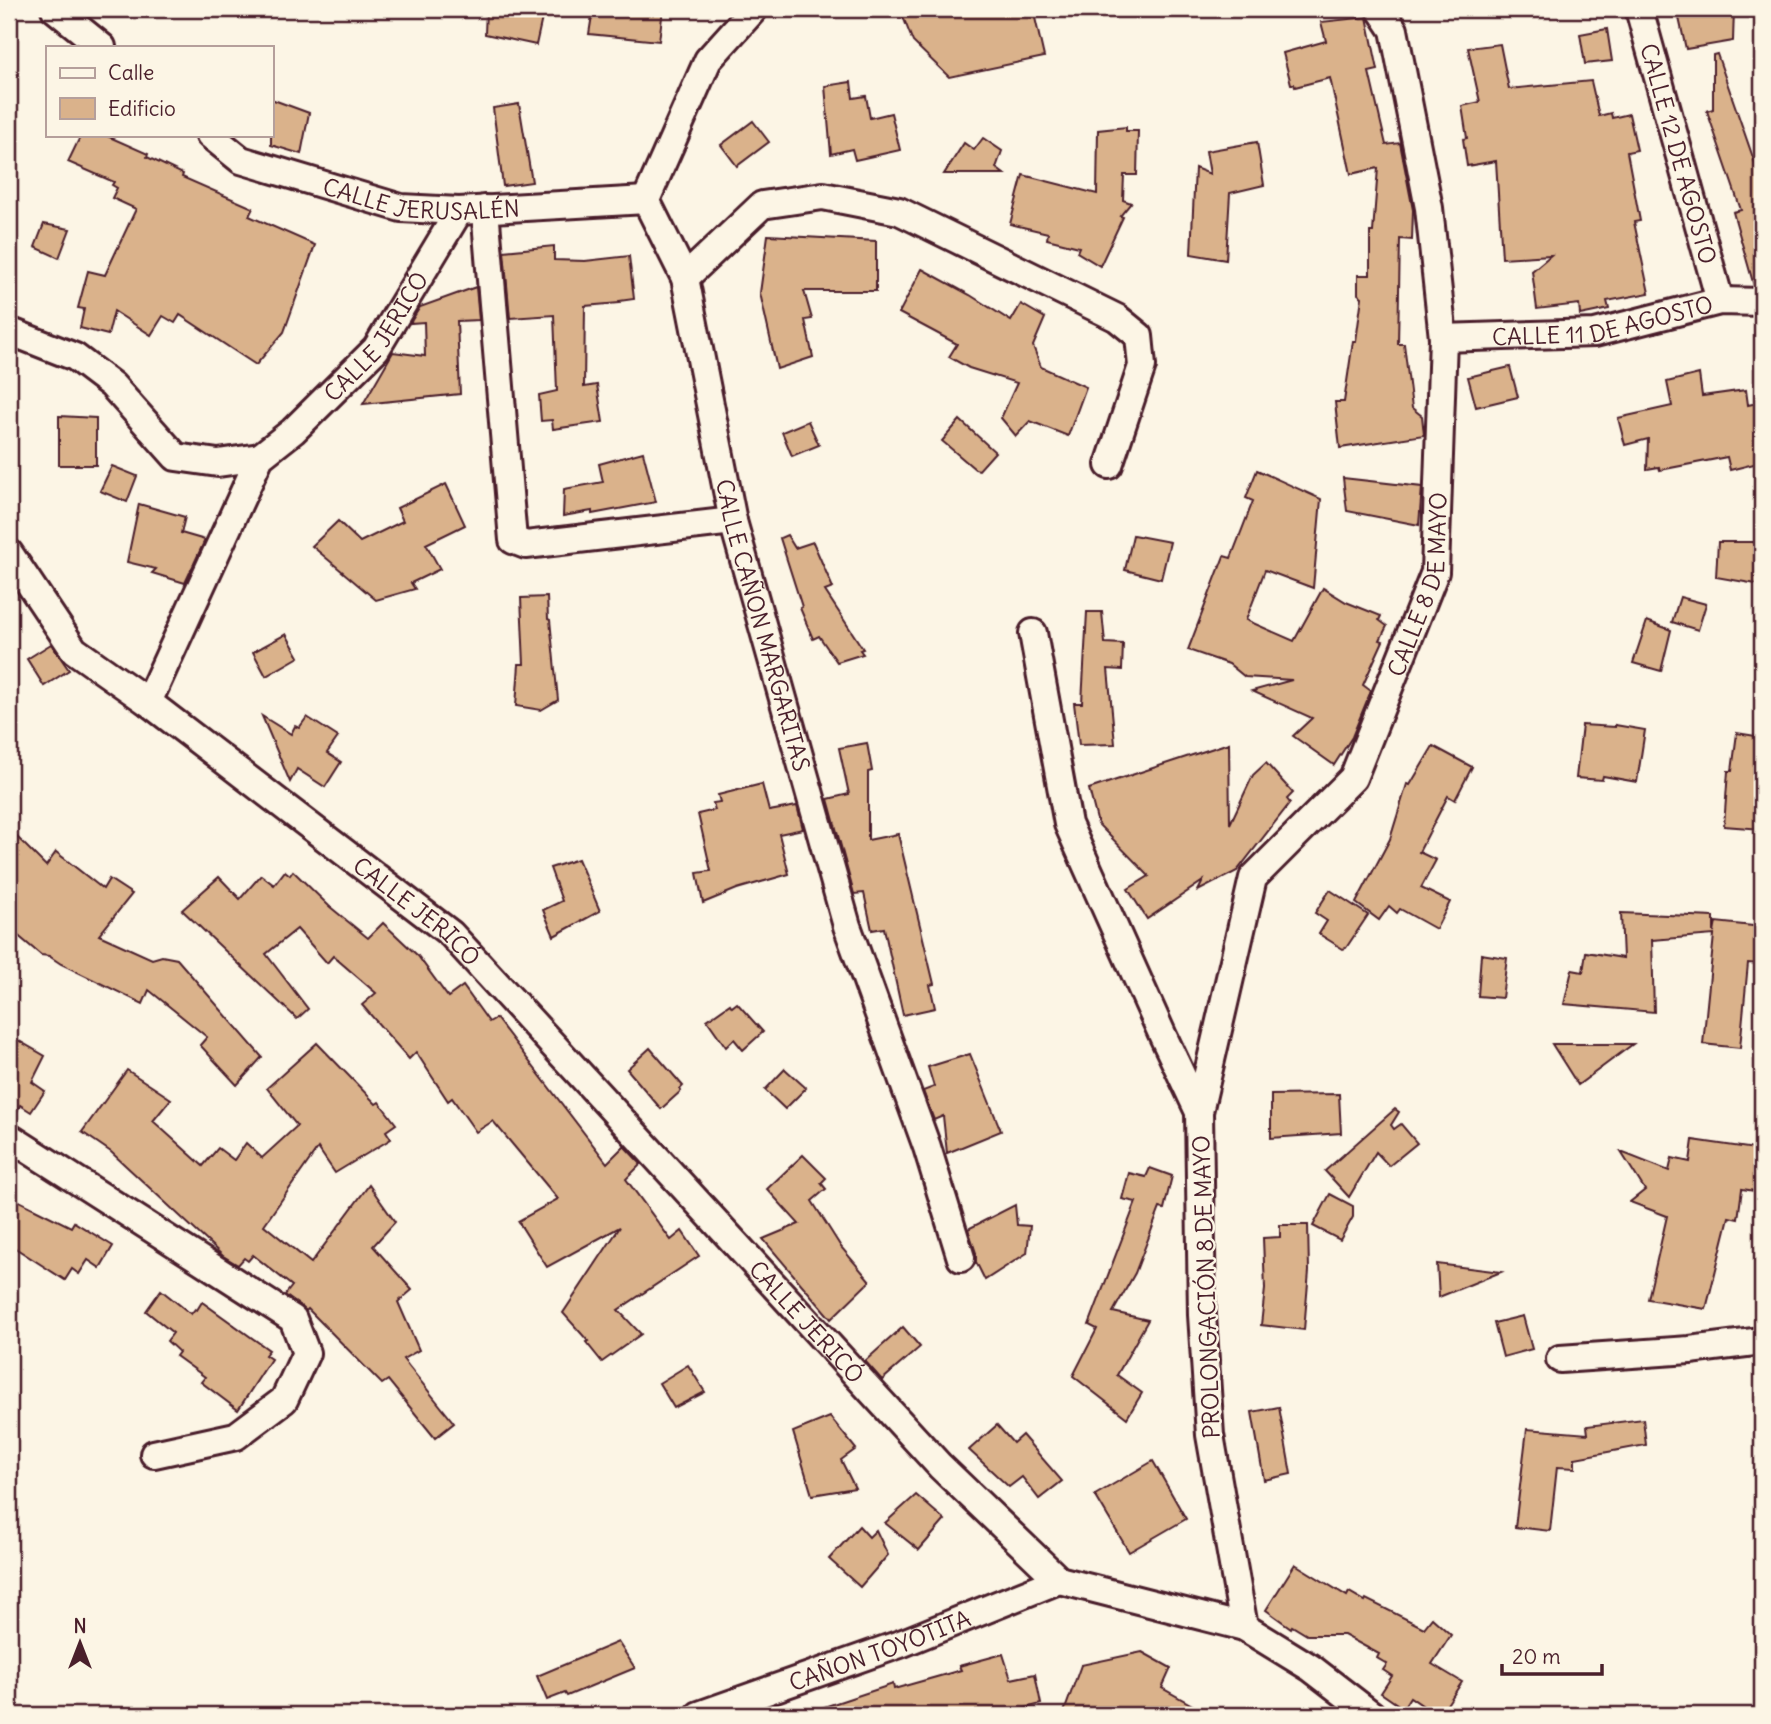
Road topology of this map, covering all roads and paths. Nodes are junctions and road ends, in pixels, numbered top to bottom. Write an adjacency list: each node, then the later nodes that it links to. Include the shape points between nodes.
1 (55, 9): 5 (street)
2 (754, 9): 7 (street, via 708,60)
3 (1380, 9): 14 (street, CALLE 8 DE MAYO, via 1394,30 1429,208)
4 (1639, 9): 11 (street, CALLE 12 DE AGOSTO)
5 (101, 46)
6 (211, 136): 9 (street, CALLE JERUSALÉN, via 241,160 401,208)
7 (646, 200): 8 (street, CALLE JERUSALÉN); 10 (street, CALLE CAÑON MARGARITAS)
8 (485, 209): 9 (street, CALLE JERUSALÉN); 17 (street, via 513,540 526,545)
9 (459, 211): 15 (street, CALLE JERICÓ, via 376,349)
10 (685, 278): 16 (street, via 762,205 823,197 899,211 1117,318 1139,335 1142,366); 17 (street, CALLE CAÑON MARGARITAS)
11 (1720, 301): 12 (street, CALLE 11 DE AGOSTO); 14 (street, CALLE 11 DE AGOSTO, via 1595,333)
12 (1762, 302)
13 (9, 331): 15 (street, via 75,357 112,385 176,457 218,463)
14 (1443, 338): 21 (street, CALLE 8 DE MAYO, via 1435,572 1353,778 1253,878)
15 (260, 457): 20 (street, CALLE JERICÓ)
16 (1110, 465)
17 (733, 521): 23 (street, CALLE CAÑON MARGARITAS, via 847,926 927,1147)
18 (9, 553): 20 (street, via 75,650)
19 (1033, 633): 21 (street, via 1068,824)
20 (148, 702): 27 (street, CALLE JERICÓ, via 451,934 940,1466)
21 (1199, 1112): 28 (street, PROLONGACIÓN 8 DE MAYO, via 1202,1315 1210,1435)
22 (9, 1137): 26 (street, via 293,1319 306,1353 284,1400 236,1436)
23 (961, 1258)
24 (1762, 1341): 25 (street)
25 (1560, 1359)
26 (154, 1454)
27 (1059, 1580): 28 (street); 29 (street, CAÑON TOYOTITA, via 903,1643)
28 (1244, 1627): 30 (street, via 1311,1668)
29 (699, 1715)
30 (1372, 1715)

